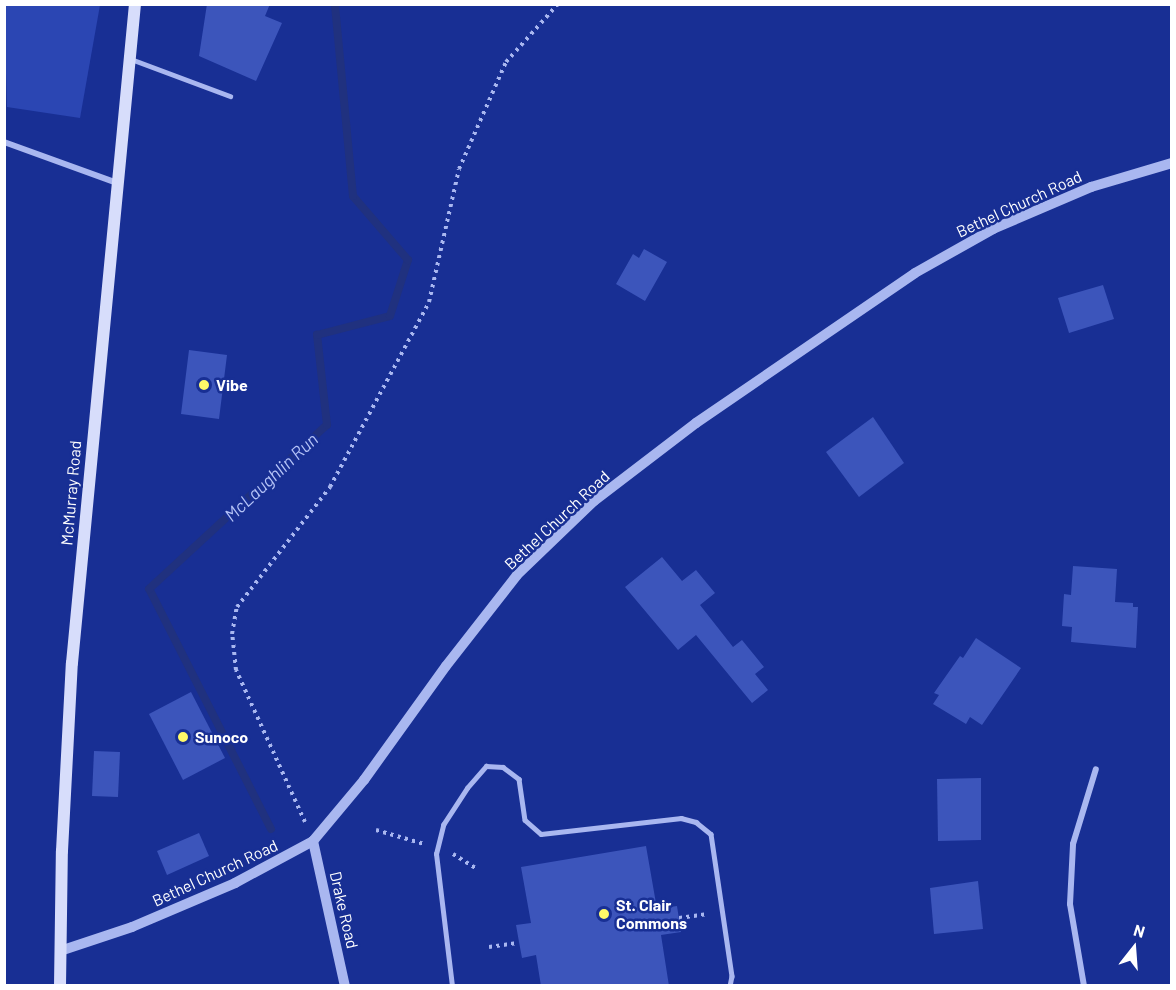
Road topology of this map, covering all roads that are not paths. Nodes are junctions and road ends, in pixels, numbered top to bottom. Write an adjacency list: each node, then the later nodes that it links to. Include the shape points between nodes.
1 (135, 4): 2 (main road, McMurray Road)
2 (131, 59): 3 (lane); 6 (main road, McMurray Road)
3 (230, 96)
4 (4, 142): 6 (street)
5 (1172, 163): 8 (street, Bethel Church Road, via 1091,188 1004,224 915,273 696,423 594,501 517,575 364,780)
6 (117, 183): 9 (main road, McMurray Road, via 72,663)
7 (1096, 769): 14 (street, via 1073,844 1070,904)
8 (313, 841): 9 (street, Bethel Church Road, via 234,883 132,927); 11 (street, Drake Road)
9 (60, 951): 10 (main road, McMurray Road)
10 (60, 986)
11 (345, 986)
12 (452, 986): 13 (lane, via 436,854 443,825 486,766 503,767 519,779 525,820 541,834 681,818 696,822 711,834 732,976)
13 (730, 986)
14 (1084, 986)

